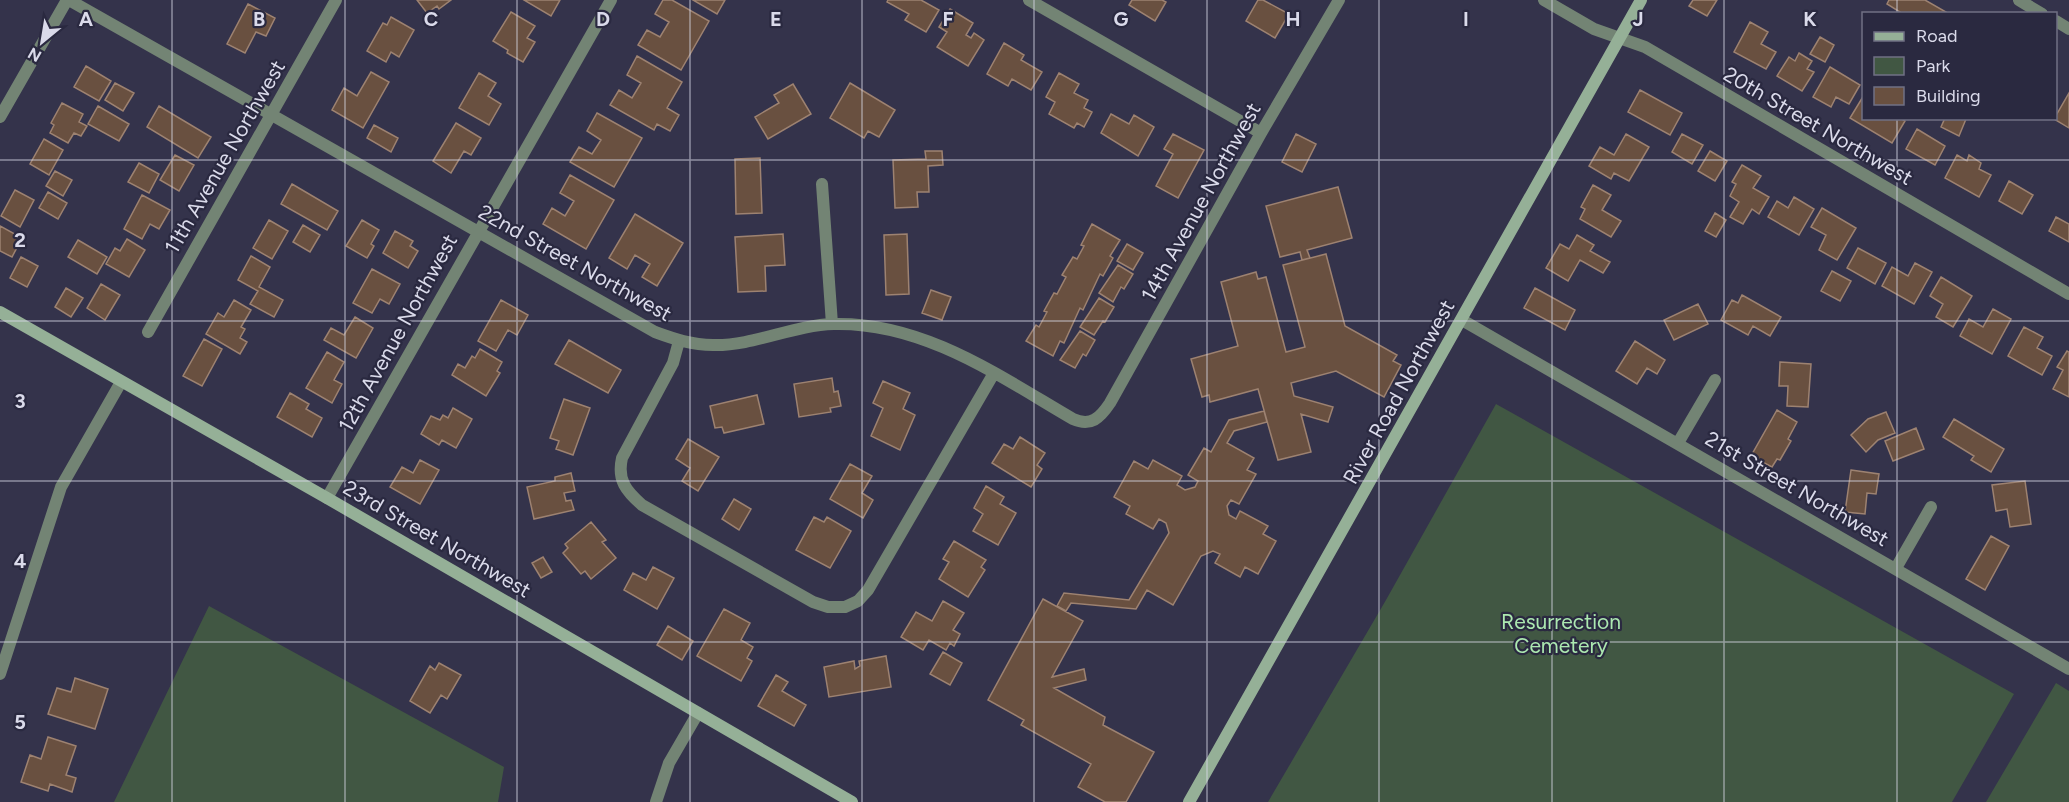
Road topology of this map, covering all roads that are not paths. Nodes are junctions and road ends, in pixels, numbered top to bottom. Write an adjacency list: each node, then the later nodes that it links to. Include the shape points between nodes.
1 (68, 0): 11 (street, 22nd Street Northwest); 12 (street)
2 (336, 0): 11 (street, 11th Avenue Northwest)
3 (610, 0): 15 (street, 12th Avenue Northwest)
4 (1029, 0): 13 (street)
5 (1339, 0): 13 (street, 14th Avenue Northwest)
6 (1544, 0): 10 (street, 20th Street Northwest, via 1594,29)
7 (1641, 0): 10 (street, River Road Northwest)
8 (2019, 0): 9 (street)
9 (2039, 12)
10 (1619, 38): 16 (street, 20th Street Northwest, via 1645,47); 18 (street, River Road Northwest)
11 (272, 115): 15 (street, 22nd Street Northwest); 20 (street, 11th Avenue Northwest)
12 (0, 117)
13 (1261, 133): 25 (street, 14th Avenue Northwest, via 1110,403)
14 (822, 184): 19 (street)
15 (477, 232): 21 (street, 22nd Street Northwest, via 655,332); 27 (street, 12th Avenue Northwest)
16 (2069, 294)
17 (0, 312): 24 (street, 23rd Street Northwest)
18 (1462, 320): 26 (street, 21st Street Northwest); 35 (street, River Road Northwest)
19 (832, 324): 21 (street, 22nd Street Northwest, via 736,343); 22 (street, 22nd Street Northwest, via 912,335)
20 (148, 332)
21 (679, 341): 22 (street, via 673,363 622,459 622,483 642,505 828,608 845,607 868,590)
22 (994, 373): 25 (street, 22nd Street Northwest, via 1073,419)
23 (1714, 380): 26 (street, 21st Street Northwest)
24 (121, 382): 27 (street, 23rd Street Northwest); 31 (street, via 61,487)
25 (1095, 421)
26 (1678, 443): 29 (street, 21st Street Northwest)
27 (327, 498): 32 (street, 23rd Street Northwest)
28 (1931, 507): 29 (street, 21st Street Northwest)
29 (1896, 568): 30 (street, 21st Street Northwest)
30 (2069, 669)
31 (0, 674)
32 (698, 713): 33 (street, via 669,763); 34 (street, 23rd Street Northwest)
33 (656, 802)
34 (852, 802)
35 (1189, 802)

